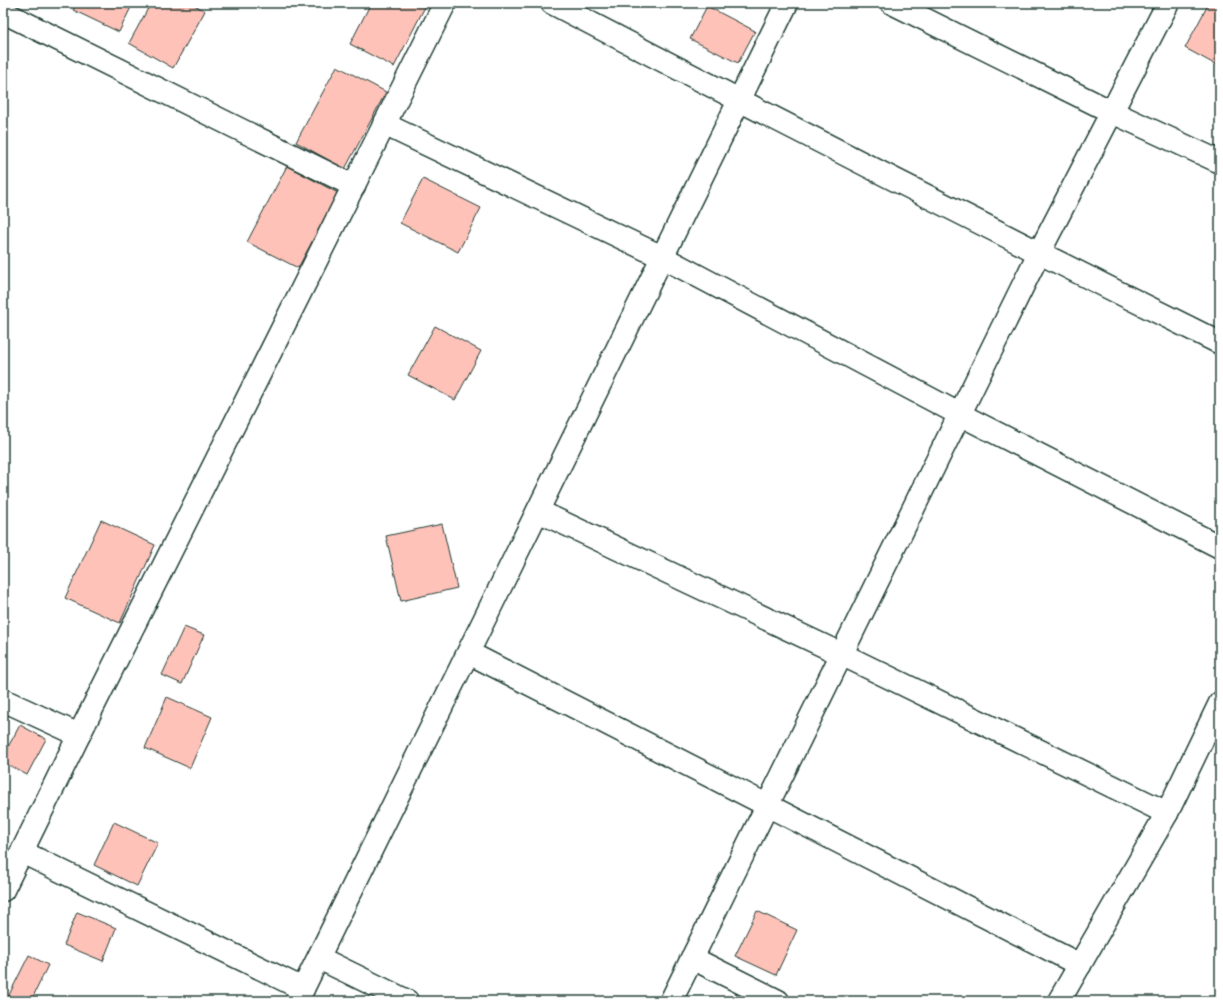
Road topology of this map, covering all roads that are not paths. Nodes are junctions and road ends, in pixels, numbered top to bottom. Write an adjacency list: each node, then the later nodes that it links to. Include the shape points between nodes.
1 (445, 3): 9 (street)
2 (552, 3): 7 (street)
3 (787, 3): 7 (street)
4 (892, 3): 8 (street)
5 (1168, 3): 8 (street)
6 (3, 12): 11 (street)
7 (739, 101): 12 (street); 13 (street)
8 (1112, 112): 10 (street); 12 (street)
9 (384, 124): 11 (street); 13 (street)
10 (1220, 162)
11 (354, 186): 22 (street)
12 (1039, 253): 14 (street); 15 (street)
13 (662, 257): 15 (street); 16 (street)
14 (1220, 343)
15 (959, 414): 17 (street); 19 (street)
16 (538, 512): 18 (street); 19 (street)
17 (1220, 547)
18 (468, 653): 23 (street); 27 (street)
19 (841, 654): 23 (street); 24 (street)
20 (3, 700): 22 (street)
21 (1220, 703): 24 (street)
22 (79, 734): 25 (street)
23 (767, 804): 28 (street); 29 (street)
24 (1167, 813): 29 (street)
25 (22, 852): 26 (street); 30 (street)
26 (3, 890)
27 (319, 958): 30 (street); 31 (street)
28 (692, 958): 32 (street); 33 (street)
29 (1080, 965): 34 (street)
30 (300, 995)
31 (407, 1001)
32 (671, 1001)
33 (778, 1001)
34 (1059, 1001)

